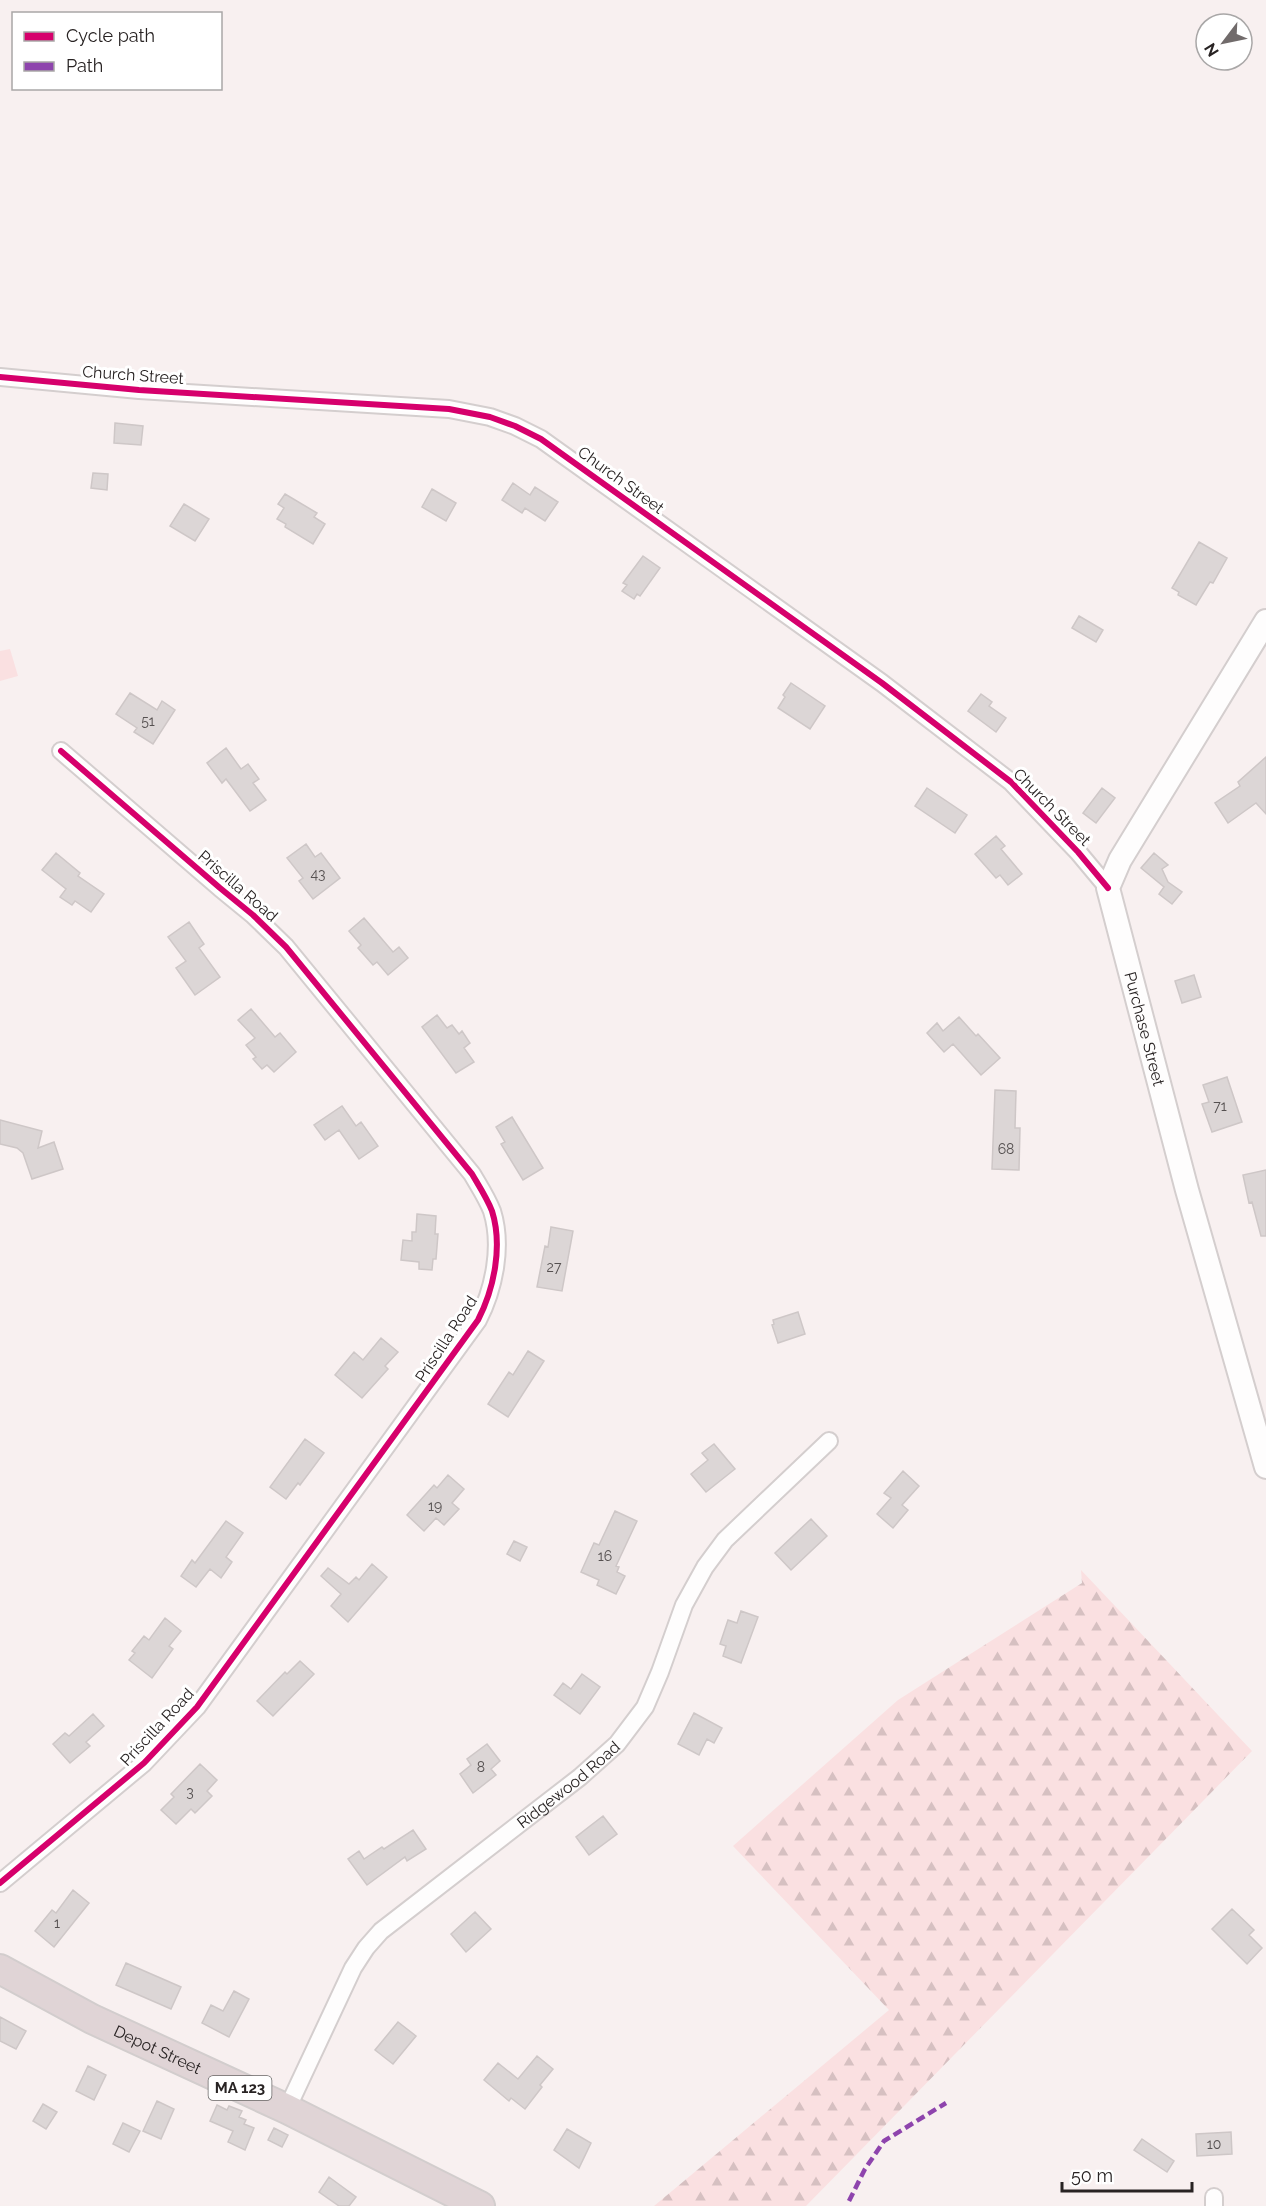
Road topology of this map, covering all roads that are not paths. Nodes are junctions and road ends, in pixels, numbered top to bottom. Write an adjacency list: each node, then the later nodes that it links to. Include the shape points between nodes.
1 (0, 377): 4 (street, Church Street, via 139,390 449,409 515,426 567,457 882,683 1011,782)
2 (1266, 621): 4 (street, via 1120,860)
3 (61, 751): 7 (street, Priscilla Road, via 286,947 472,1174 492,1213 496,1257 487,1302 478,1320 197,1707 144,1763)
4 (1108, 888): 6 (street, Purchase Street, via 1187,1190)
5 (829, 1441): 9 (street, Ridgewood Road, via 711,1558 684,1605 645,1707 617,1744 381,1931 366,1948 341,1991)
6 (1266, 1467)
7 (0, 1882)
8 (0, 1969): 9 (highway, Depot Street / MA 123, via 92,2019)
9 (287, 2109): 10 (highway, Depot Street / MA 123)
10 (480, 2206)

